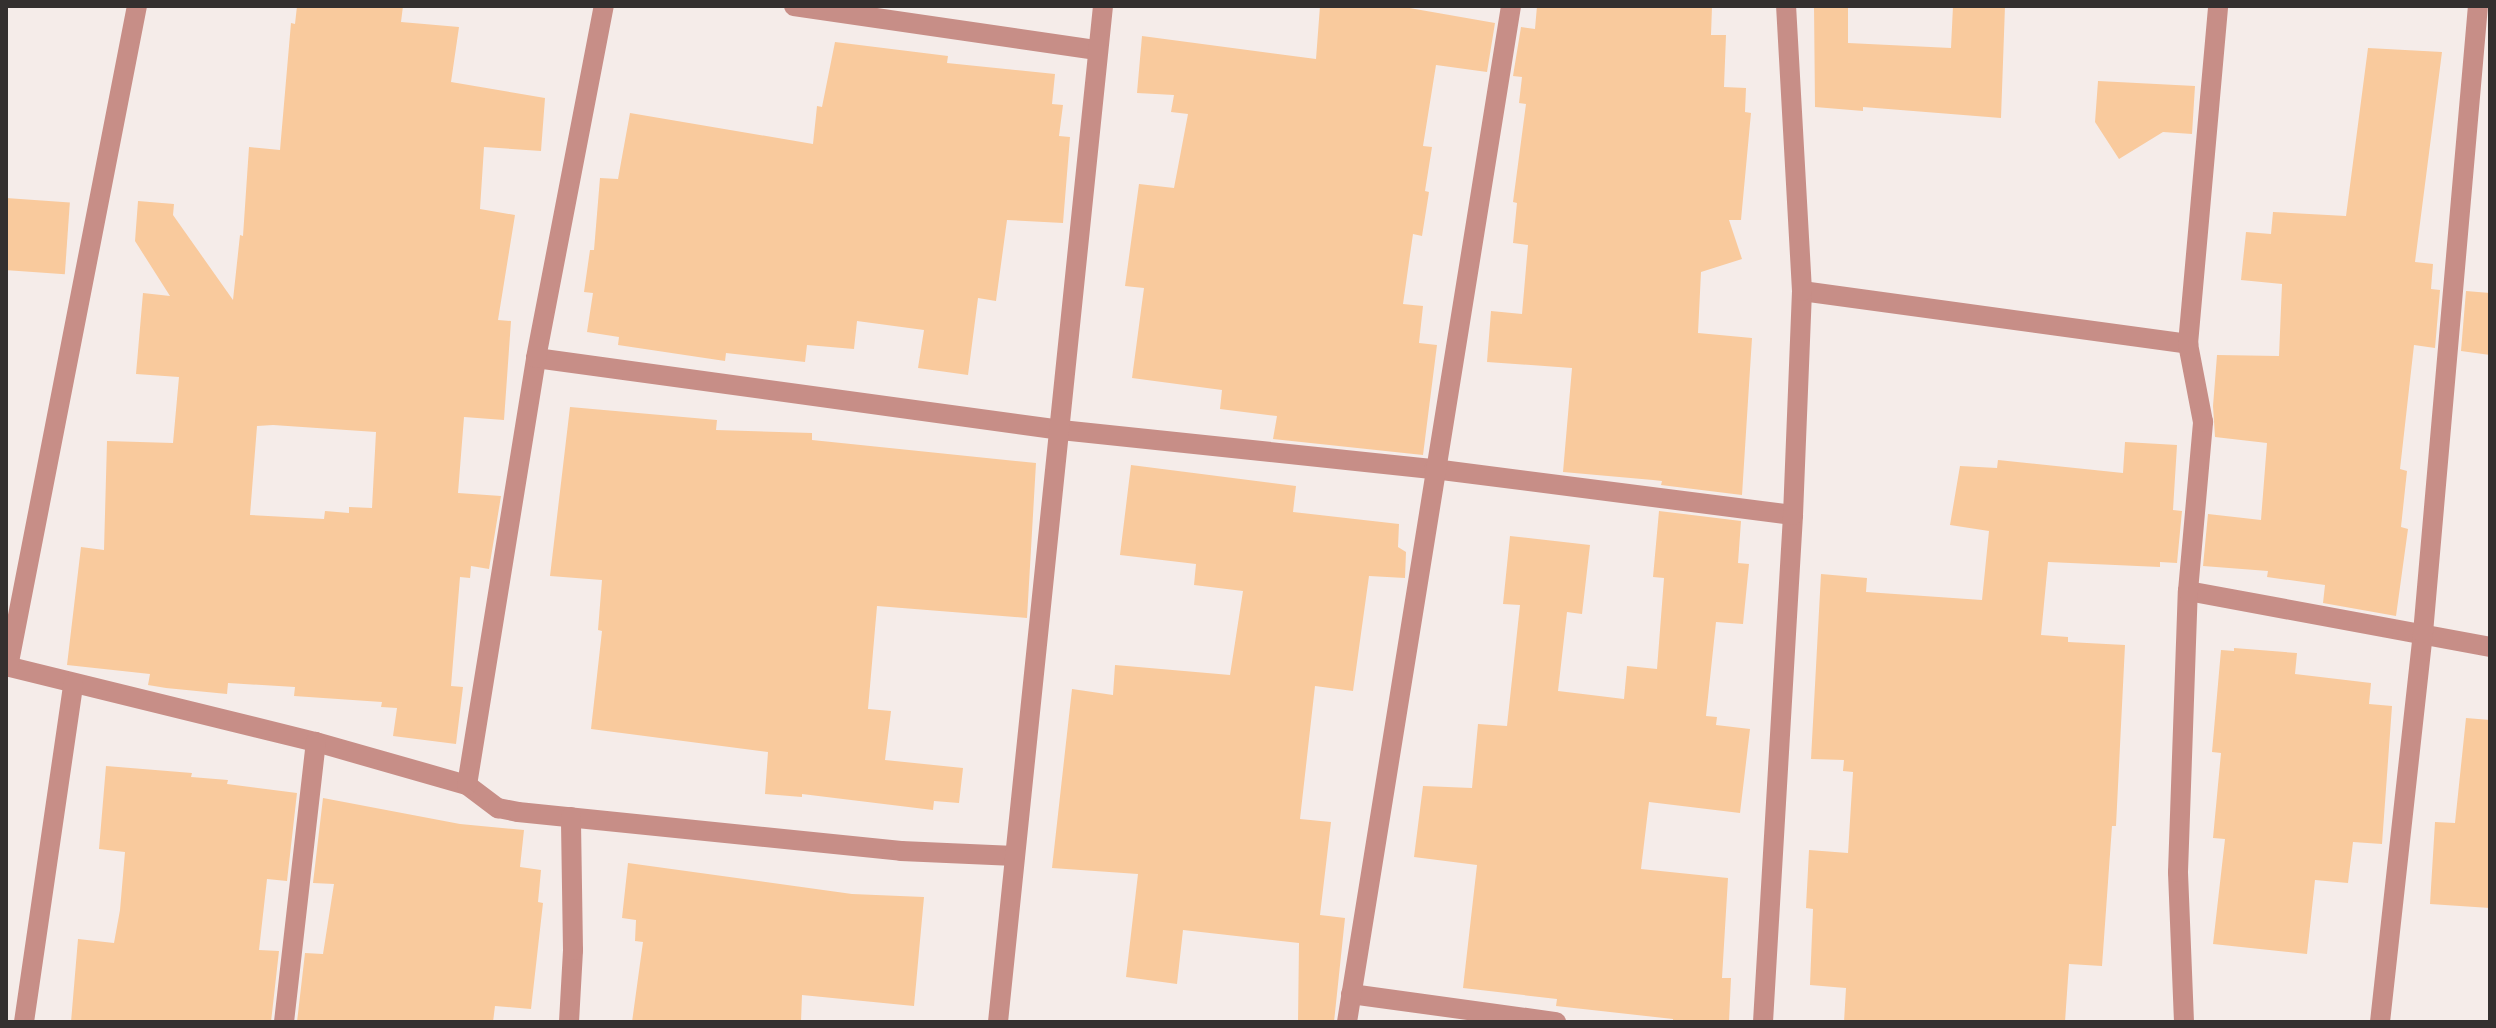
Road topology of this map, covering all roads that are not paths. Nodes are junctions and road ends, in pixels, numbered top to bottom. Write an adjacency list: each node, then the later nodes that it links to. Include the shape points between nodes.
1 (137, 6): 19 (street)
2 (604, 6): 12 (street)
3 (794, 6): 9 (street)
4 (1103, 6): 9 (street)
5 (1511, 6): 14 (street)
6 (1786, 6): 10 (street)
7 (2218, 6): 11 (street)
8 (2478, 6): 17 (street)
9 (1097, 50): 13 (street)
10 (1802, 291): 11 (street); 15 (street)
11 (2188, 344): 16 (street, via 2203,422)
12 (536, 358): 13 (street); 22 (street)
13 (1061, 430): 14 (street); 24 (street)
14 (1434, 469): 15 (street); 25 (street)
15 (1793, 515): 32 (street)
16 (2188, 591): 17 (street); 33 (street, via 2178,872)
17 (2423, 633): 18 (street); 34 (street)
18 (2490, 647)
19 (7, 666): 20 (street)
20 (73, 685): 21 (street); 26 (street)
21 (316, 742): 22 (street); 27 (street)
22 (467, 785): 23 (street, via 498,808)
23 (571, 817): 24 (street, via 901,851); 28 (street)
24 (1015, 856): 29 (street)
25 (1351, 994): 30 (street); 31 (street)
26 (24, 1022)
27 (284, 1022)
28 (569, 1022)
29 (998, 1022)
30 (1347, 1022)
31 (1556, 1022)
32 (1763, 1022)
33 (2184, 1022)
34 (2380, 1022)

